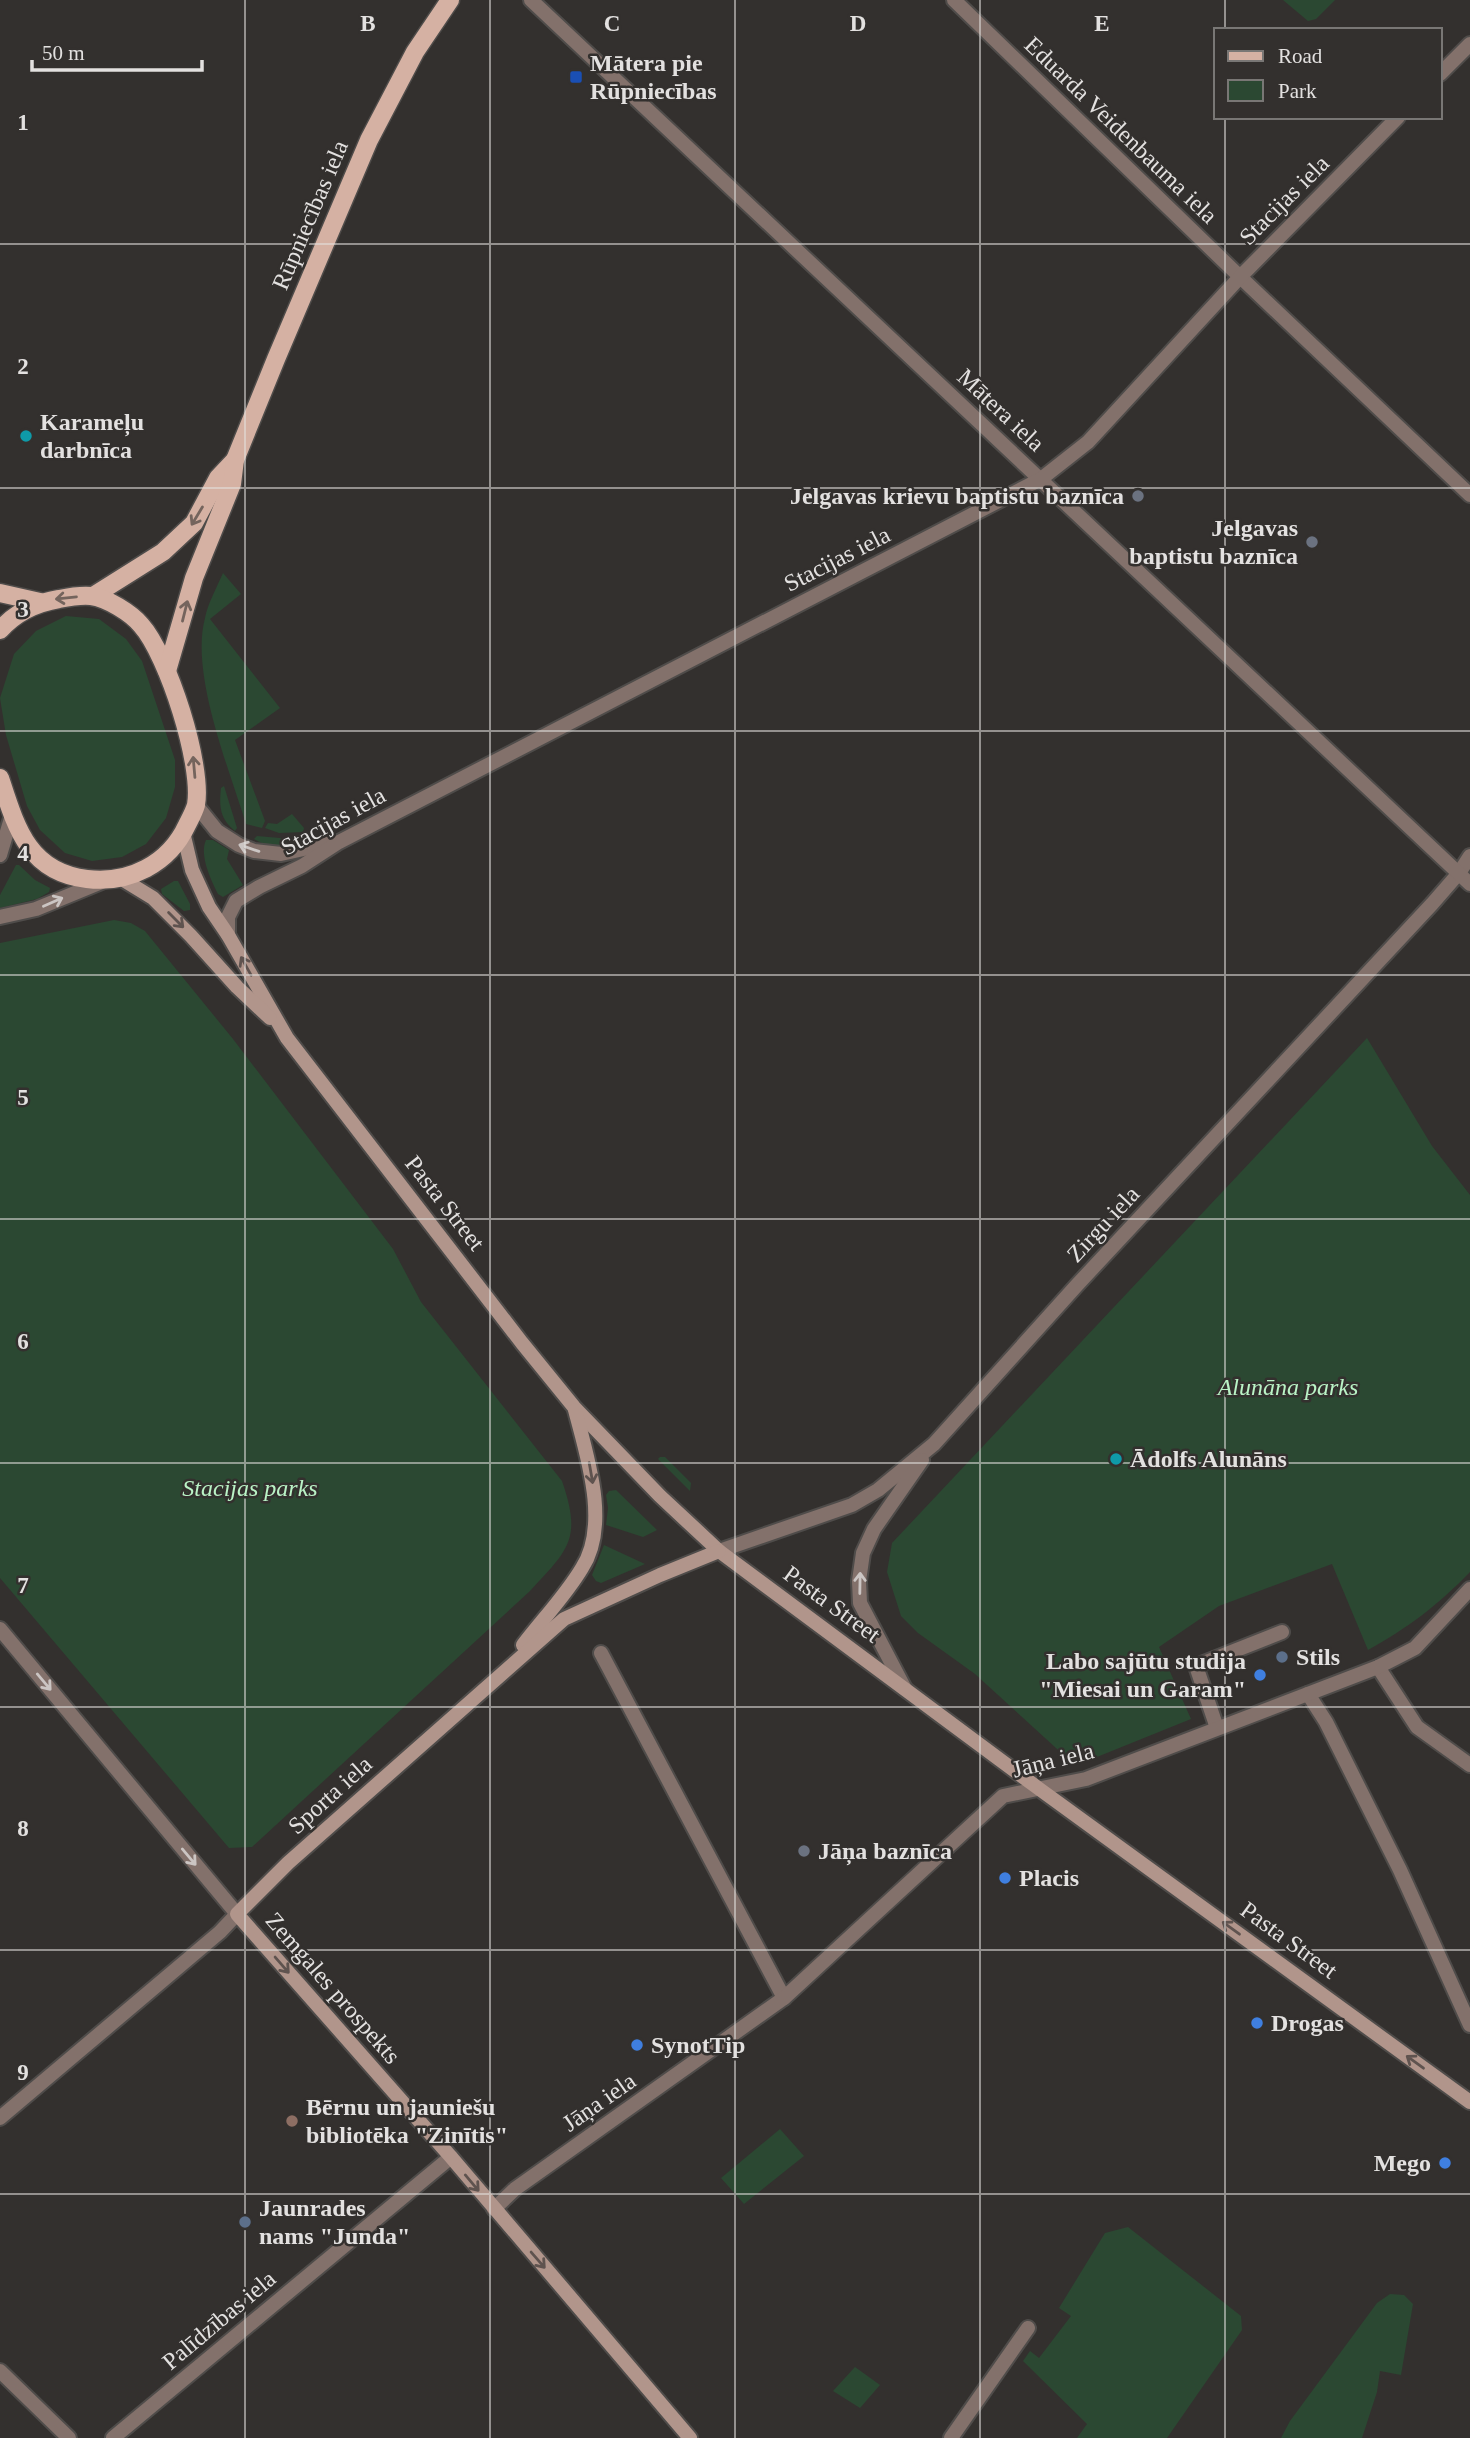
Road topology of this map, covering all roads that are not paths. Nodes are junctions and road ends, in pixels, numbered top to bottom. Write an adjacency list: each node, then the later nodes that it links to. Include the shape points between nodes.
1 (450, 0): 8 (main road, Rūpniecības iela, via 415,52 369,140)
2 (531, 0): 9 (street, Mātera iela)
3 (954, 0): 7 (street, Eduarda Veidenbauma iela)
4 (1470, 44): 5 (street)
5 (1442, 72)
6 (1396, 119): 7 (street, Stacijas iela)
7 (1240, 277): 9 (street, Stacijas iela, via 1088,442); 10 (street, Eduarda Veidenbauma iela)
8 (235, 460): 12 (main road, Rūpniecības iela, one-way to 12, via 218,478 194,523 163,552); 15 (main road, Rūpniecības iela, one-way to 8, via 194,578 232,484)
9 (1041, 479): 20 (street, Stacijas iela); 23 (street, Mātera iela)
10 (1470, 495)
11 (0, 593): 13 (main road)
12 (93, 596): 13 (main road, Rūpniecības iela, one-way to 13); 15 (main road, via 140,622)
13 (40, 602): 14 (main road, Rūpniecības iela, via 12,617)
14 (0, 631)
15 (167, 671): 17 (main road, one-way to 15, via 193,754)
16 (0, 778): 18 (main road)
17 (195, 806): 19 (main road); 20 (street, one-way to 17, via 281,854 254,851 217,831)
18 (12, 815): 21 (street); 24 (main road, via 22,838 55,870)
19 (183, 832): 24 (main road, via 168,854 145,869); 27 (main road, Pasta Street, via 192,870)
20 (339, 842): 27 (street, Stacijas iela, via 236,901 228,917)
21 (0, 855)
22 (1470, 856): 23 (street, Zirgu iela)
23 (1459, 873): 25 (street, Mātera iela); 30 (street, Zirgu iela)
24 (113, 880): 26 (street, one-way to 24); 28 (main road, Pasta Street, one-way to 28, via 153,898)
25 (1470, 884)
26 (0, 918)
27 (228, 935): 28 (main road, Pasta Street, one-way to 27)
28 (279, 1026): 29 (main road, Pasta Street)
29 (574, 1407): 31 (main road, Pasta Street); 37 (main road, one-way to 37, via 596,1503 590,1549 583,1567)
30 (933, 1444): 31 (street, Zirgu iela, via 878,1490 852,1505); 38 (street, one-way to 30, via 860,1603 859,1581 863,1553 874,1530)
31 (719, 1551): 37 (main road, Sporta iela, via 564,1619); 38 (main road, Pasta Street)
32 (1470, 1589): 36 (street, Jāņa iela, via 1415,1648)
33 (0, 1629): 43 (street, Zemgales prospekts, one-way to 43)
34 (1282, 1632): 40 (street, via 1196,1666)
35 (601, 1653): 44 (street)
36 (1378, 1667): 39 (street, Jāņa iela); 41 (street, via 1417,1727)
37 (500, 1674): 43 (main road, Sporta iela, via 270,1879)
38 (905, 1689): 42 (main road, Pasta Street)
39 (1308, 1694): 40 (street, Jāņa iela); 45 (street, via 1400,1870)
40 (1217, 1728): 42 (street, Jāņa iela, via 1086,1779)
41 (1470, 1765)
42 (1038, 1788): 44 (street, Jāņa iela, via 1003,1796); 46 (main road, Pasta Street, one-way to 42)
43 (237, 1914): 47 (street, Sporta iela); 48 (main road, Zemgales prospekts, one-way to 48)
44 (784, 1998): 49 (street, Jāņa iela)
45 (1470, 2025)
46 (1470, 2102)
47 (0, 2118)
48 (451, 2157): 49 (main road, Zemgales prospekts, one-way to 49); 53 (street, Palīdzības iela)
49 (494, 2208): 54 (main road, Zemgales prospekts, one-way to 54)
50 (1028, 2328): 55 (street)
51 (0, 2371): 52 (street)
52 (69, 2438)
53 (113, 2438)
54 (690, 2438)
55 (951, 2438)

